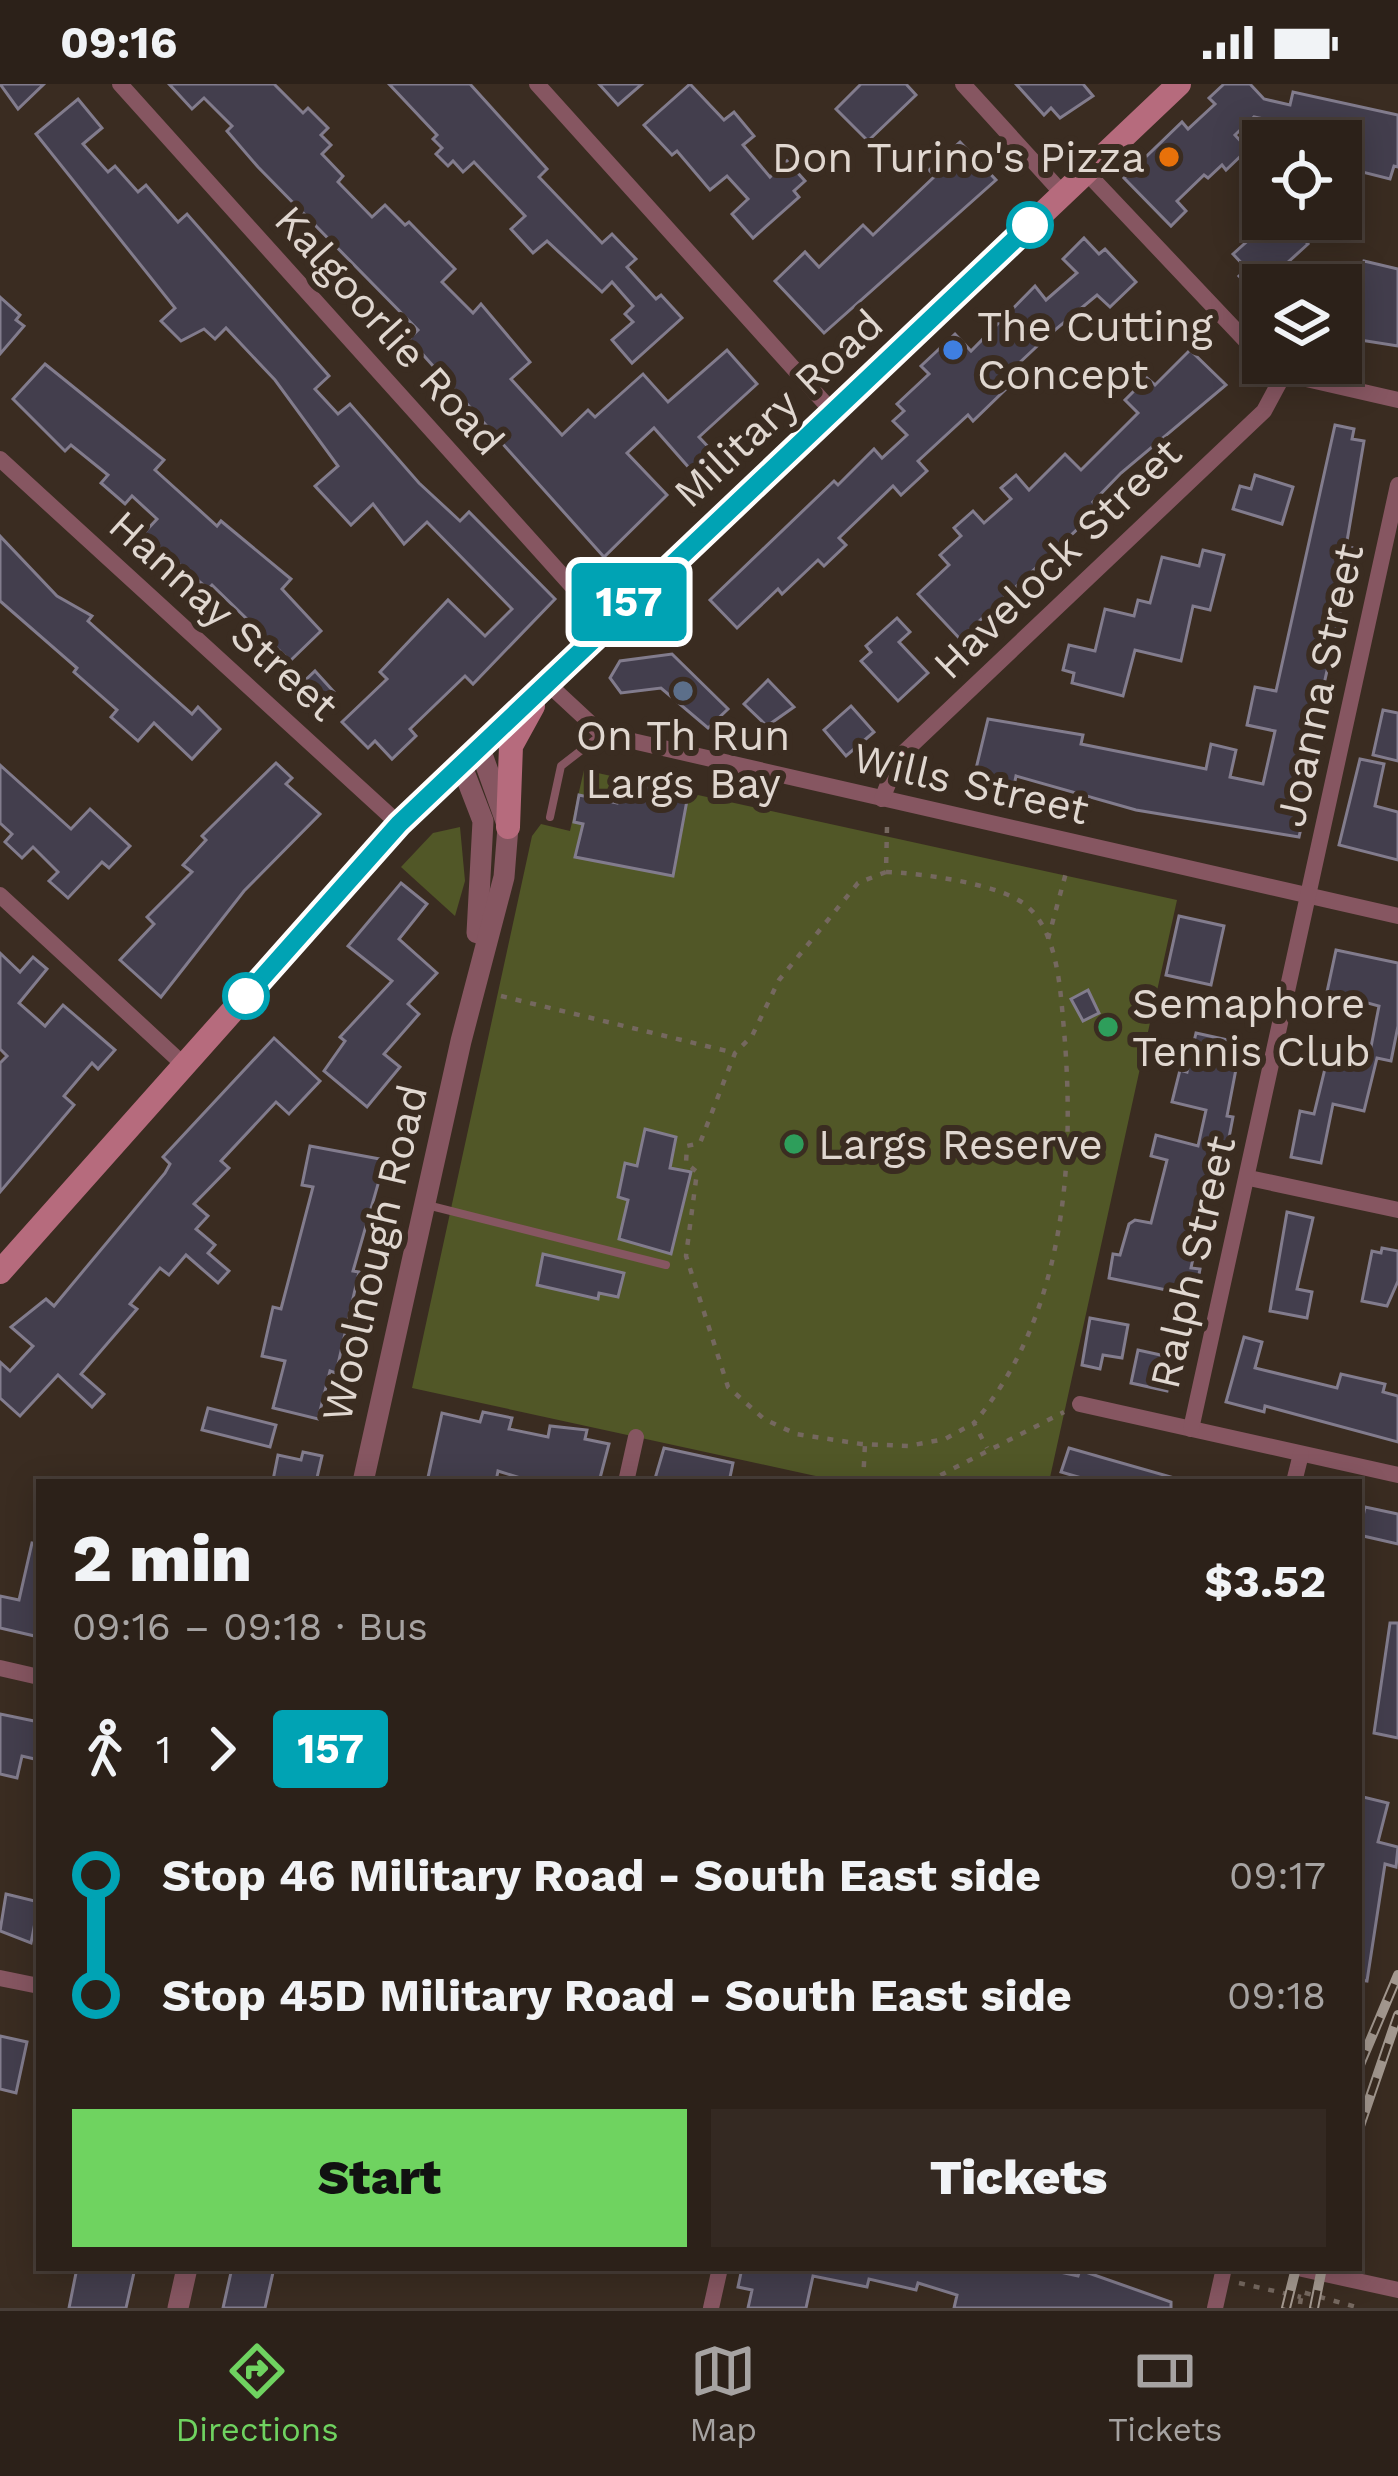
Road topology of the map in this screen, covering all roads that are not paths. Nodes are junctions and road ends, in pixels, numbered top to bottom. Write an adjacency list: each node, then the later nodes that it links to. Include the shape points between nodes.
1 (120, 84): 14 (street, Kalgoorlie Road)
2 (537, 84): 11 (street)
3 (963, 84): 6 (street)
4 (1179, 84): 5 (main road, Military Road)
5 (1087, 173): 6 (main road, Military Road); 7 (street)
6 (1063, 194): 11 (main road, Military Road)
7 (1242, 333)
8 (1269, 384): 18 (street, Havelock Street, via 1264,411 899,758)
9 (1342, 384): 10 (street)
10 (1398, 400)
11 (831, 410): 14 (main road, Military Road)
12 (0, 459): 20 (street, Hannay Street)
13 (1398, 485): 23 (street, Joanna Street)
14 (606, 624): 15 (main road, Military Road)
15 (546, 682): 16 (street, Wills Street); 17 (main road, Military Road); 21 (main road, via 511,746)
16 (602, 734): 18 (street, Wills Street); 19 (lane, via 561,766)
17 (470, 755): 20 (main road, Military Road); 21 (street, Woolnough Road); 25 (street, Woolnough Road, via 484,860)
18 (882, 799): 23 (street, Wills Street)
19 (550, 817)
20 (399, 824): 26 (main road, Military Road)
21 (508, 827): 25 (street, Woolnough Road, via 504,878)
22 (0, 895): 26 (street)
23 (1310, 899): 24 (street, Wills Street); 27 (street, Ralph Street)
24 (1398, 916)
25 (461, 1041): 28 (street, Woolnough Road)
26 (185, 1066): 31 (main road, Military Road)
27 (1249, 1178): 29 (street); 33 (street, Ralph Street)
28 (425, 1204): 30 (lane); 37 (street, Woolnough Road)
29 (1398, 1210)
30 (666, 1265)
31 (0, 1272)
32 (1080, 1405): 33 (street)
33 (1191, 1430): 35 (street)
34 (636, 1437): 38 (street)
35 (1301, 1454): 36 (street); 39 (street)
36 (1398, 1475)
37 (364, 1479)
38 (627, 1479)
39 (1295, 1479)
40 (0, 1668): 41 (street)
41 (36, 1676)
42 (0, 1978): 43 (street)
43 (36, 1985)
44 (186, 2271): 49 (street)
45 (719, 2271): 50 (street)
46 (1223, 2271): 51 (street)
47 (1312, 2271): 48 (street)
48 (1398, 2290)
49 (178, 2308)
50 (711, 2308)
51 (1215, 2308)

